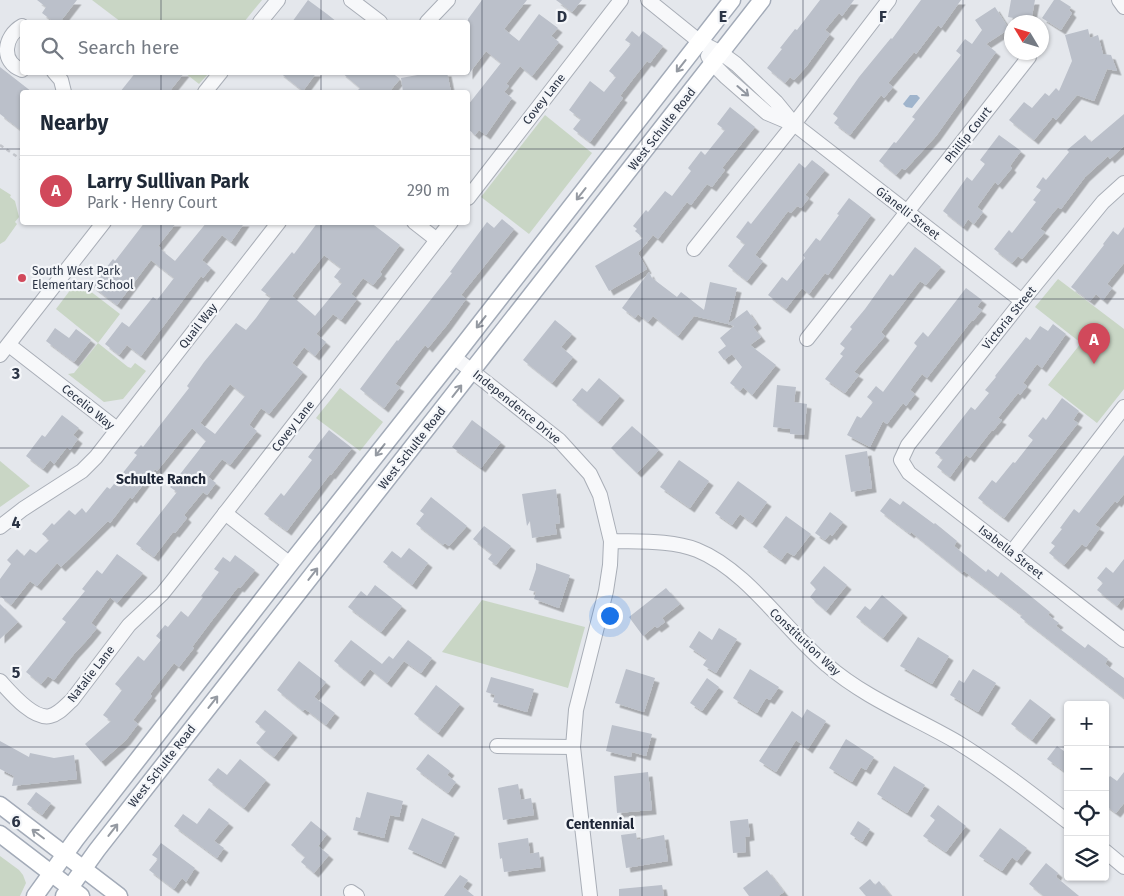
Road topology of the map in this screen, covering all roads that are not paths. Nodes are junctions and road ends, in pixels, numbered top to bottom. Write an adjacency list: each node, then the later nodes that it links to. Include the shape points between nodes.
1 (278, 0): 11 (street)
2 (351, 0): 12 (street)
3 (448, 0): 13 (street)
4 (621, 0): 25 (street, Covey Lane)
5 (648, 0): 15 (street, Gianelli Street)
6 (732, 0): 15 (main road, West Schulte Road)
7 (762, 0): 16 (main road, West Schulte Road)
8 (889, 0): 23 (street)
9 (1119, 0): 10 (street)
10 (1124, 7)
11 (262, 20)
12 (377, 20)
13 (429, 20)
14 (20, 27): 18 (street, via 10,36 7,50 13,64)
15 (700, 42): 16 (street, Gianelli Street); 36 (main road, West Schulte Road, one-way to 36)
16 (716, 58): 23 (street, Gianelli Street, via 767,113); 37 (main road, West Schulte Road)
17 (1027, 60): 26 (street, Phillip Court)
18 (20, 69)
19 (56, 75): 21 (street)
20 (219, 75): 22 (street)
21 (63, 90)
22 (207, 90)
23 (794, 124): 26 (street, Gianelli Street); 32 (street)
24 (1124, 183): 33 (street, Victoria Street, via 1103,202)
25 (470, 195)
26 (907, 212): 33 (street, Gianelli Street); 34 (street, Phillip Court)
27 (102, 225): 35 (street)
28 (277, 225): 39 (street, Quail Way)
29 (418, 225): 31 (street)
30 (449, 225): 31 (street, Covey Lane)
31 (437, 240): 41 (street, Covey Lane)
32 (694, 249)
33 (1022, 301): 40 (street, Victoria Street, via 908,445)
34 (807, 339)
35 (4, 350): 39 (street, Cecelio Way)
36 (454, 357): 37 (street, Independence Drive); 45 (main road, West Schulte Road, one-way to 45)
37 (472, 372): 43 (street, Independence Drive, via 559,440 590,474 600,496); 57 (main road, West Schulte Road, one-way to 37)
38 (1124, 407): 44 (street)
39 (117, 429): 42 (street, Cecelio Way, via 82,471)
40 (901, 460): 44 (street, Isabella Street, via 908,473)
41 (225, 513): 45 (street); 46 (street, Covey Lane, via 162,594)
42 (0, 527)
43 (611, 541): 50 (street, Independence Drive, via 606,591 576,710); 52 (street, Constitution Way, via 674,544 697,550 718,561 744,582 826,665 853,685 957,742)
44 (1012, 552): 47 (street, Isabella Street)
45 (290, 564): 55 (main road, West Schulte Road)
46 (129, 624): 48 (street, Natalie Lane, via 61,711 49,716 39,715)
47 (1124, 640)
48 (0, 681)
49 (497, 746): 50 (street)
50 (573, 747): 62 (street, Independence Drive)
51 (0, 805): 55 (main road, one-way to 51)
52 (1064, 819)
53 (0, 834): 58 (main road)
54 (1109, 854): 56 (street)
55 (65, 855): 57 (main road); 58 (main road, West Schulte Road)
56 (1124, 867)
57 (83, 869): 59 (main road, West Schulte Road); 61 (main road)
58 (51, 873): 59 (main road); 60 (main road, West Schulte Road)
59 (72, 893)
60 (35, 896)
61 (119, 896)
62 (590, 896)

